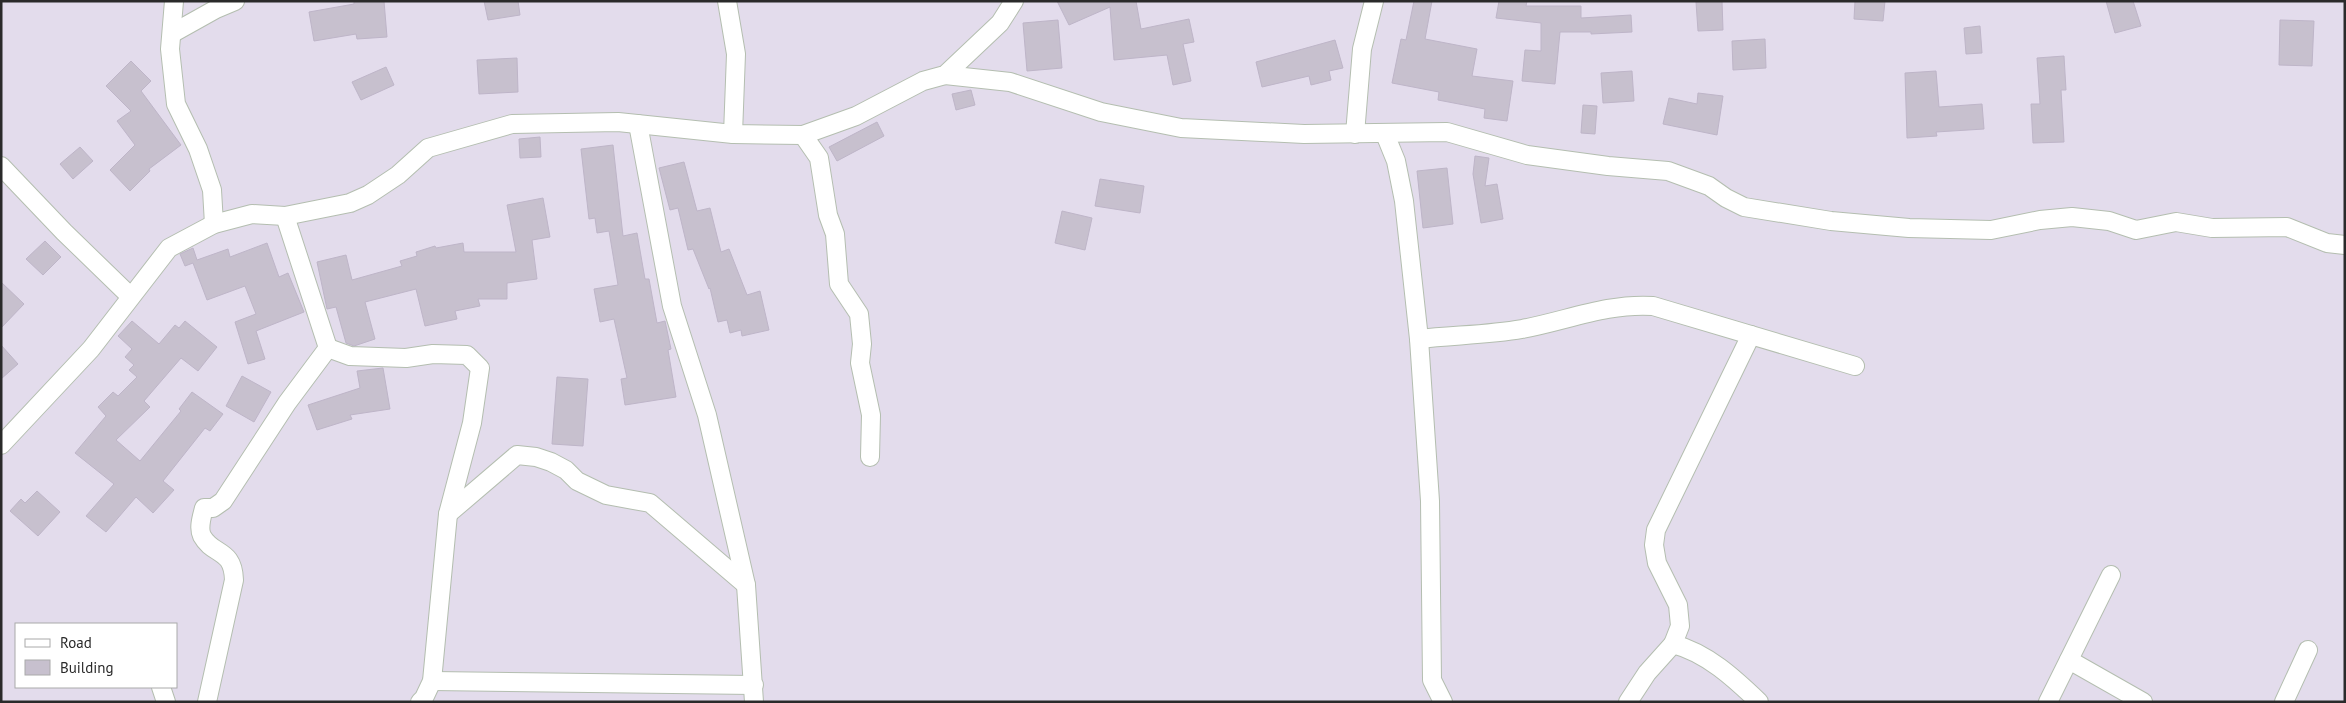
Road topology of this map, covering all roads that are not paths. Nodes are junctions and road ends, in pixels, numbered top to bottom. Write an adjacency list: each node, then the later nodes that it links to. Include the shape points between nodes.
1 (174, 1): 6 (street)
2 (235, 1): 6 (street)
3 (728, 1): 9 (street, via 736,54)
4 (1014, 1): 7 (street, via 1000,23)
5 (1374, 1): 10 (street, via 1362,50)
6 (173, 33): 15 (street, via 170,48 176,104 198,149 212,190)
7 (945, 75): 10 (street, via 1010,82 1101,112 1181,128); 12 (street, via 923,81 856,116)
8 (638, 124): 9 (street); 14 (street, via 512,124 428,148 398,176 368,196 325,209); 26 (street, via 672,306 708,416)
9 (733, 134): 12 (street)
10 (1355, 134): 11 (street)
11 (1385, 134): 16 (street, via 1447,132 1527,155 1668,171 1709,186 1744,206 1831,221 1910,228 1991,230 2072,217 2109,221 2136,230 2176,222 2212,228 2287,227 2327,243); 19 (street, via 1396,161 1404,201)
12 (803, 135): 23 (street, via 818,158 828,215 835,234 838,284 859,314 861,372 871,415)
13 (1, 166): 17 (street)
14 (285, 216): 15 (street, via 252,214); 20 (street)
15 (214, 224): 17 (street, via 169,248)
16 (2345, 245)
17 (130, 296): 22 (street, via 91,349)
18 (1751, 335): 19 (street, via 1652,306 1632,305 1523,329); 21 (street); 27 (street, via 1656,530 1657,564 1678,605 1680,626)
19 (1419, 339): 36 (street, via 1430,500 1432,680)
20 (328, 348): 24 (street, via 350,356 468,355 480,368 472,423); 34 (street, via 287,403 223,501 214,508 204,508 200,528 202,536 225,554 234,568)
21 (1855, 366)
22 (1, 445)
23 (870, 457)
24 (448, 514): 26 (street, via 517,455 536,457 566,470 577,480 606,495 650,503); 30 (street)
25 (2112, 575): 29 (street)
26 (746, 585): 32 (street)
27 (1673, 644): 37 (street); 38 (street, via 1691,648 1719,666)
28 (2308, 650): 41 (street)
29 (2069, 660): 39 (street); 40 (street)
30 (432, 680): 32 (street); 35 (street)
31 (161, 688): 33 (street)
32 (754, 693)
33 (166, 702)
34 (207, 702)
35 (420, 702)
36 (1443, 702)
37 (1628, 702)
38 (1759, 702)
39 (2048, 702)
40 (2143, 702)
41 (2284, 702)

